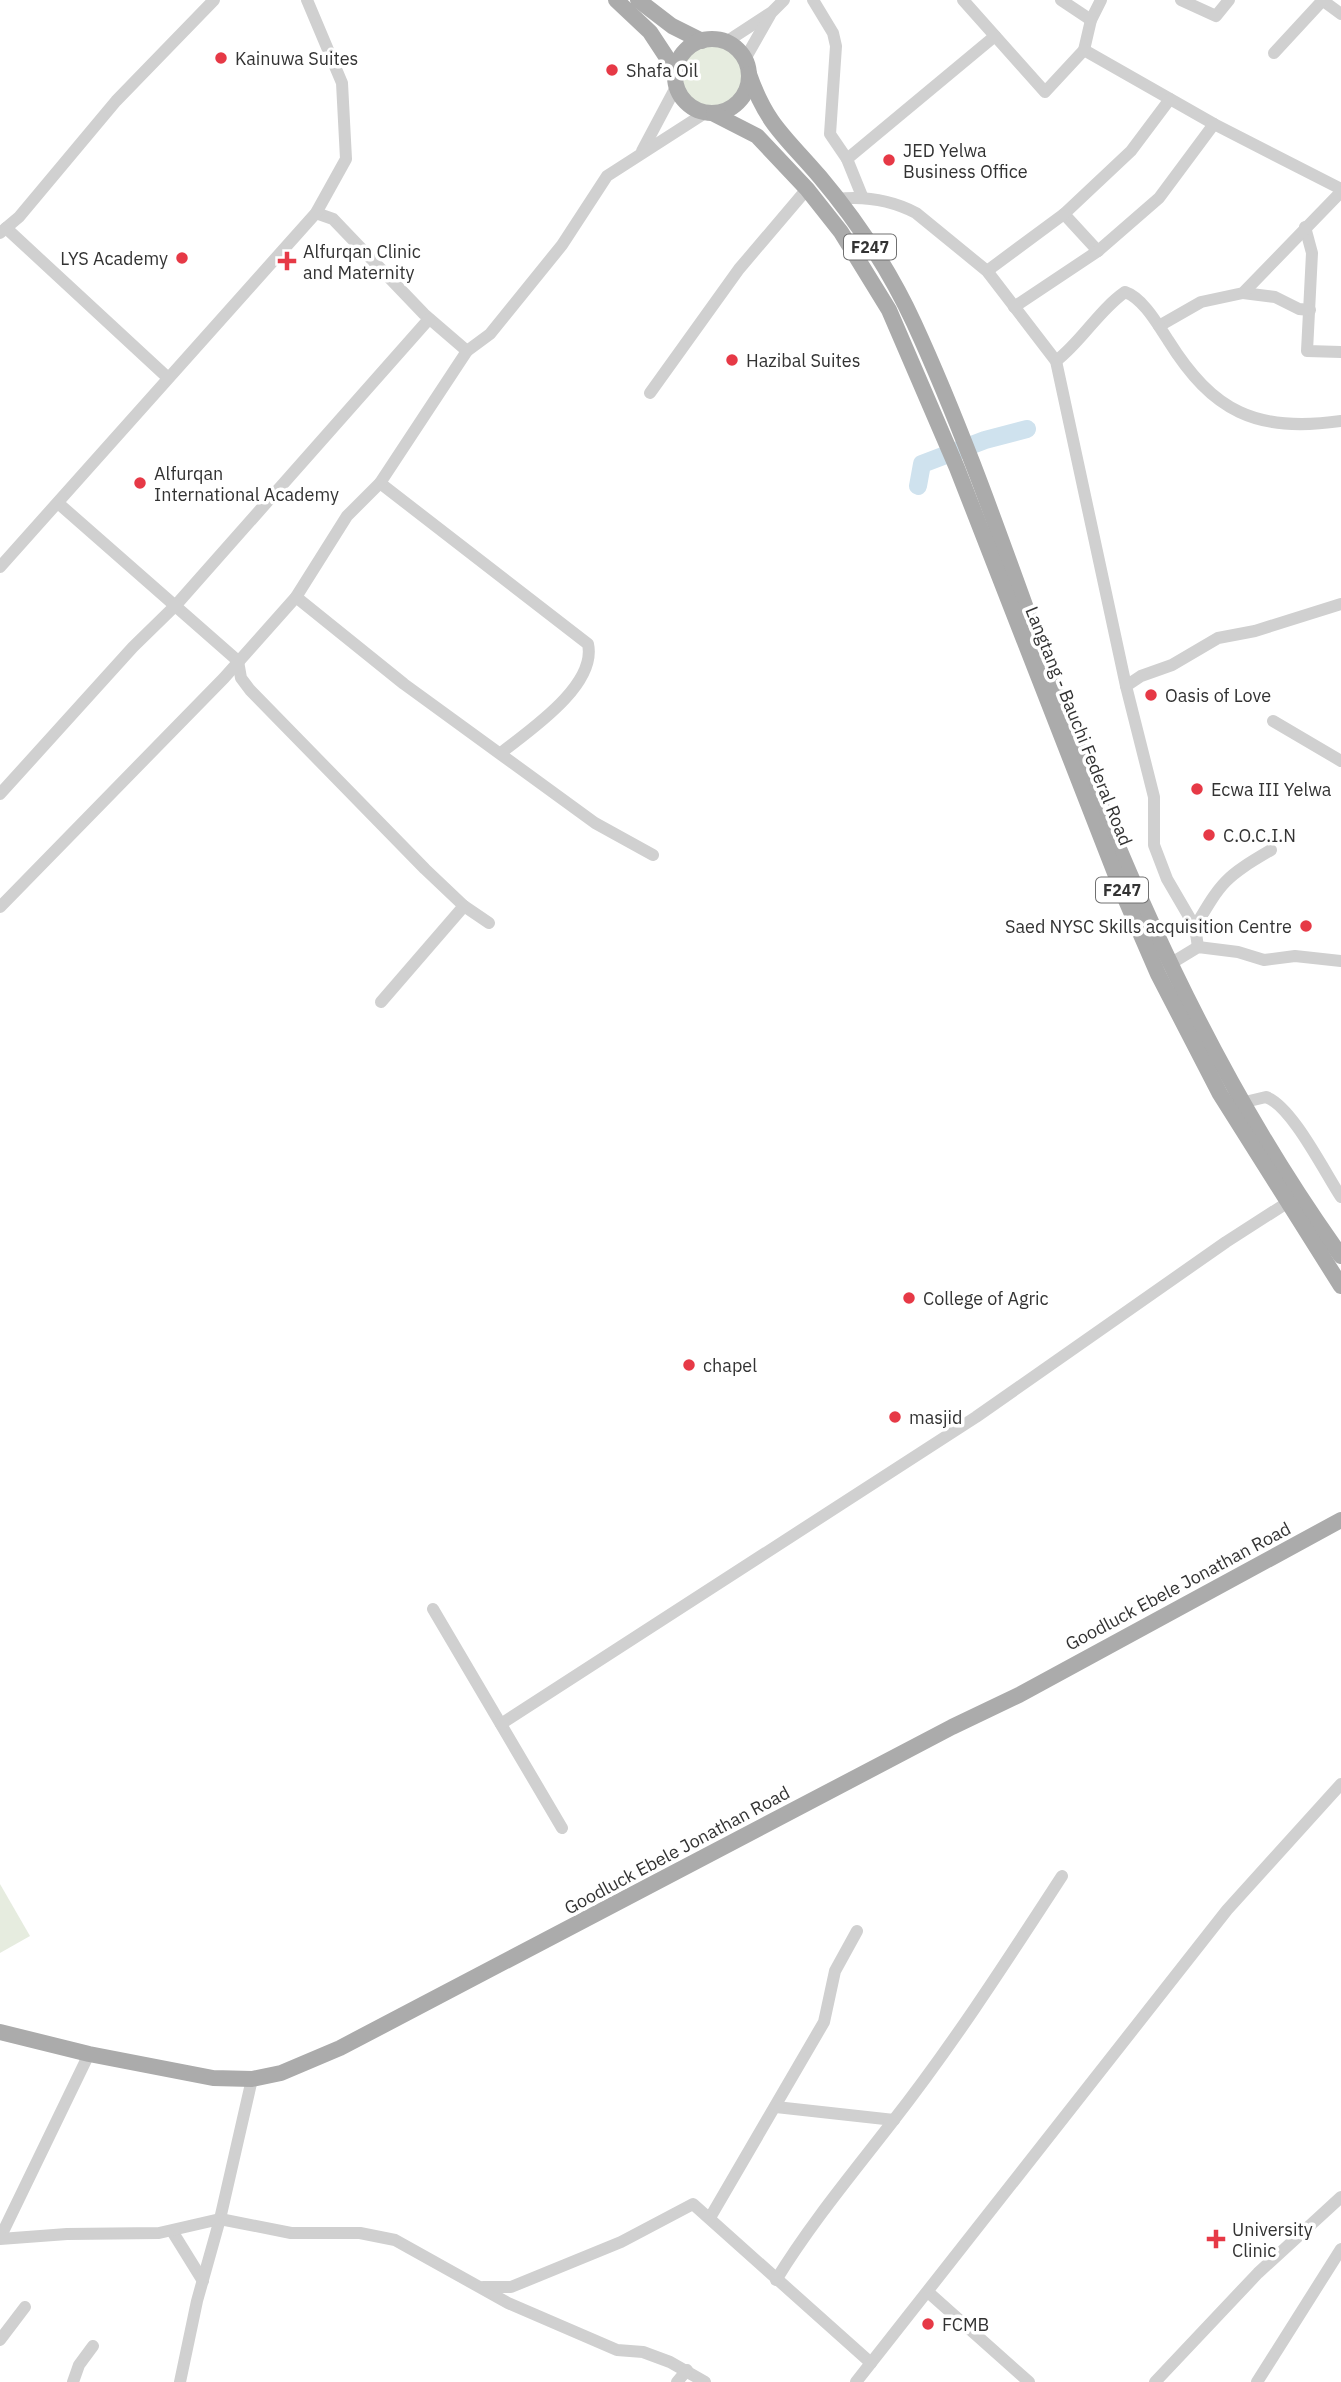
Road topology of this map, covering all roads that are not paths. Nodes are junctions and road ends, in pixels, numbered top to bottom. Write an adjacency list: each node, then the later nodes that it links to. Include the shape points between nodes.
1 (214, 0): 35 (street, via 116,102)
2 (307, 0): 32 (street, via 342,83 345,159)
3 (615, 0): 22 (main road, F247, via 650,32)
4 (638, 0): 17 (main road, via 672,26)
5 (784, 0): 13 (street)
6 (813, 0): 27 (street, via 836,46 828,122 830,134)
7 (963, 0): 16 (street)
8 (1061, 0): 15 (street)
9 (1101, 0): 15 (street)
10 (1181, 0): 11 (street, via 1216,16)
11 (1229, 0)
12 (1323, 0): 14 (street); 20 (street)
13 (772, 12): 18 (street); 21 (street)
14 (1341, 14)
15 (1091, 20): 19 (street)
16 (995, 36): 19 (street, via 1045,92); 27 (street)
17 (702, 41): 18 (main road); 22 (main road, via 682,55)
18 (726, 42): 21 (main road, F247)
19 (1084, 50): 23 (street)
20 (1274, 53)
21 (747, 66): 24 (main road, via 746,91 736,104); 31 (main road, F247, via 769,122)
22 (676, 78): 24 (main road, F247, via 690,107); 26 (street)
23 (1170, 99): 25 (street); 33 (street, via 1131,151)
24 (710, 113): 26 (street); 28 (main road, F247, via 757,136)
25 (1214, 124): 29 (street); 36 (street, via 1159,198)
26 (641, 153): 43 (street, via 607,176 562,245 490,334)
27 (847, 159): 30 (street)
28 (807, 188): 47 (street, via 739,269); 49 (main road, F247, via 841,232 889,310)
29 (1341, 191): 34 (street)
30 (862, 196): 31 (street); 37 (street, via 916,213)
31 (837, 199): 49 (main road, F247, via 904,302)
32 (316, 213): 41 (street, via 332,219); 46 (street)
33 (1064, 214): 36 (street); 37 (street)
34 (1305, 227): 38 (street); 40 (street, via 1312,253)
35 (3, 231): 46 (street)
36 (1098, 251): 39 (street)
37 (987, 271): 39 (street)
38 (1243, 293): 40 (street, via 1275,297); 42 (street, via 1200,303)
39 (1014, 306): 45 (street)
40 (1310, 310): 44 (street, via 1307,351)
41 (429, 319): 43 (street); 56 (street)
42 (1159, 326): 45 (street, via 1125,292); 48 (street, via 1191,376 1231,411 1285,424)
43 (467, 351): 51 (street)
44 (1341, 352)
45 (1056, 361): 58 (street)
46 (167, 377): 52 (street)
47 (650, 393)
48 (1341, 421)
49 (954, 441): 50 (main road, F247)
50 (964, 466): 71 (main road, F247); 75 (main road, Langtang - Bauchi Federal Road / F247, via 1153,962 1214,1083)
51 (380, 483): 54 (street, via 347,516); 60 (street, via 588,644 590,656 576,685 554,710)
52 (58, 503): 53 (street); 56 (street)
53 (0, 567)
54 (296, 597): 57 (street); 60 (street, via 404,684)
55 (1341, 604): 58 (street, via 1218,638)
56 (176, 605): 57 (street); 62 (street)
57 (238, 661): 65 (street, via 241,678 250,690); 66 (street)
58 (1126, 686): 68 (street, via 1154,797 1154,845 1167,879)
59 (1273, 722): 61 (street)
60 (502, 752): 64 (street, via 595,823)
61 (1341, 761)
62 (0, 794)
63 (1271, 850): 68 (street, via 1220,885)
64 (653, 855)
65 (464, 906): 67 (street); 72 (street)
66 (0, 907)
67 (489, 923)
68 (1195, 927): 69 (street)
69 (1198, 947): 70 (street, via 1264,960 1295,956); 71 (street)
70 (1341, 961)
71 (1170, 964): 73 (main road, F247)
72 (381, 1002)
73 (1245, 1102): 74 (street, via 1265,1097 1279,1105); 75 (main road, F247)
74 (1341, 1197)
75 (1293, 1199): 76 (main road, F247); 77 (main road, Langtang - Bauchi Federal Road / F247); 80 (street, via 976,1417)
76 (1341, 1256)
77 (1341, 1286)
78 (1341, 1520): 87 (main road, Goodluck Ebele Jonathan Road, via 1019,1695 340,2048 281,2073)
79 (433, 1609): 80 (street)
80 (501, 1724): 82 (street)
81 (1341, 1784): 99 (street, via 1227,1910)
82 (562, 1828)
83 (1062, 1876): 89 (street)
84 (857, 1931): 88 (street, via 835,1971 824,2022)
85 (0, 2032): 86 (main road, Goodluck Ebele Jonathan Road)
86 (89, 2054): 87 (main road, Goodluck Ebele Jonathan Road, via 213,2078); 94 (street)
87 (252, 2079): 92 (street)
88 (776, 2107): 89 (street); 91 (street)
89 (894, 2120): 96 (street, via 803,2235)
90 (1341, 2197): 111 (street, via 1258,2273)
91 (711, 2217): 96 (street); 98 (street, via 689,2204 621,2242 511,2287)
92 (220, 2220): 93 (street); 97 (street); 98 (street, via 291,2233 377,2235 395,2240)
93 (172, 2231): 94 (street); 97 (street)
94 (0, 2238)
95 (1341, 2249): 112 (street)
96 (776, 2280): 103 (street)
97 (203, 2281): 106 (street)
98 (479, 2287): 104 (street, via 617,2350 643,2352)
99 (928, 2292): 103 (street); 110 (street)
100 (25, 2307): 101 (street)
101 (0, 2340)
102 (93, 2346): 105 (street)
103 (871, 2363): 109 (street)
104 (687, 2370): 107 (street); 108 (street)
105 (73, 2382)
106 (180, 2382)
107 (677, 2382)
108 (705, 2382)
109 (856, 2382)
110 (1029, 2382)
111 (1155, 2382)
112 (1256, 2382)

